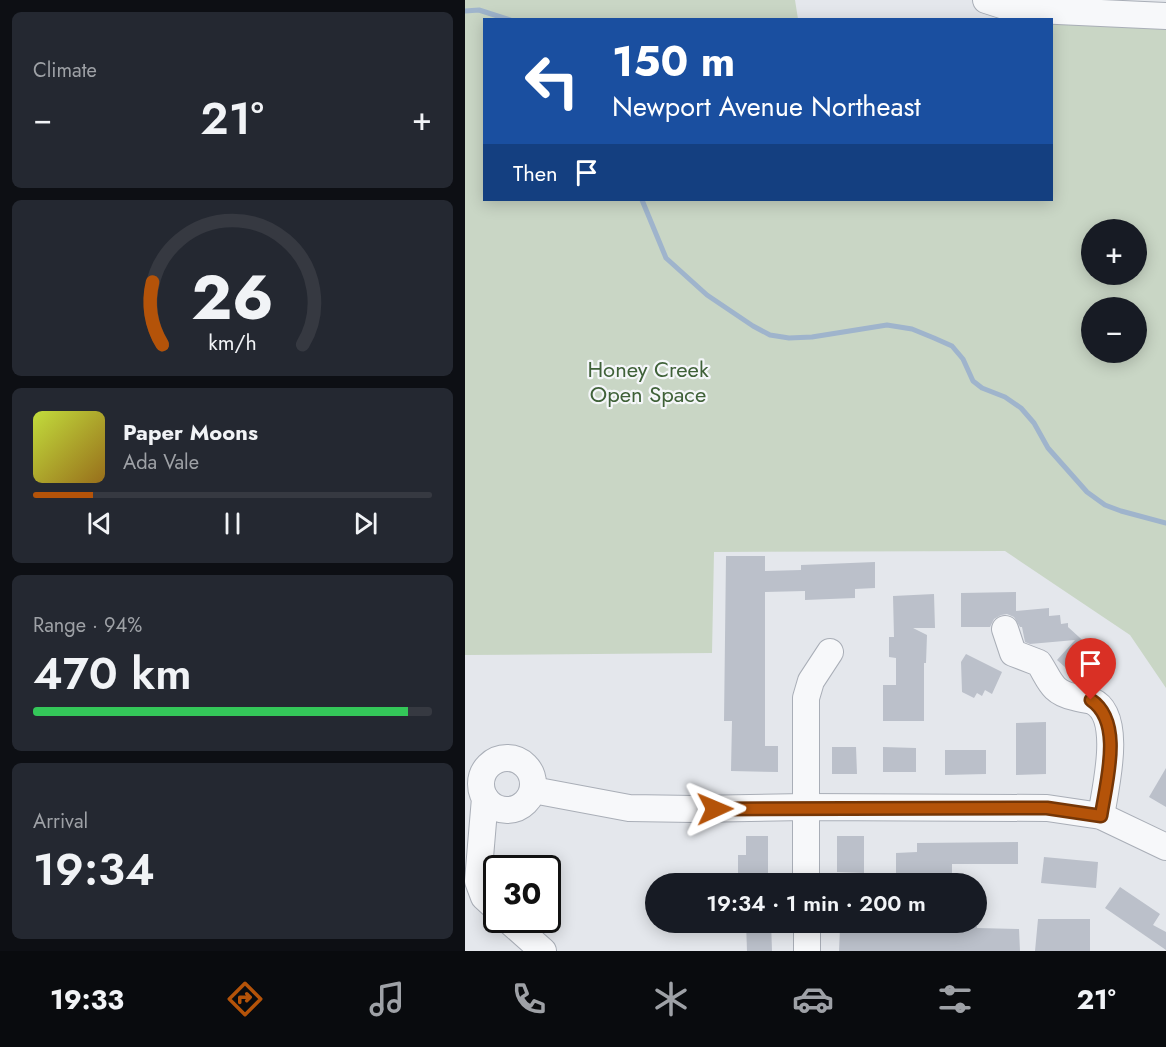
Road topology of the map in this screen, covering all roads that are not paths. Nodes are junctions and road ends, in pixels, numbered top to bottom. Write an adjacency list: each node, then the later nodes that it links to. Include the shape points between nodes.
1 (986, 0): 2 (street, via 1011,8)
2 (1166, 16)
3 (1005, 629): 8 (street, via 1013,653 1039,663 1055,688 1091,700 1106,715 1111,745)
4 (830, 652): 7 (street, via 810,681 806,698)
5 (477, 786): 6 (street, via 492,806 502,810 522,806); 6 (street, via 490,764 508,757 531,771); 11 (street, via 478,881)
6 (533, 790): 7 (street, via 629,808)
7 (805, 807): 8 (street, via 1047,808); 10 (street)
8 (1101, 816): 9 (street)
9 (1166, 847)
10 (806, 873)
11 (483, 894)
12 (523, 933): 14 (street)
13 (807, 933): 15 (street)
14 (543, 951)
15 (807, 951)

